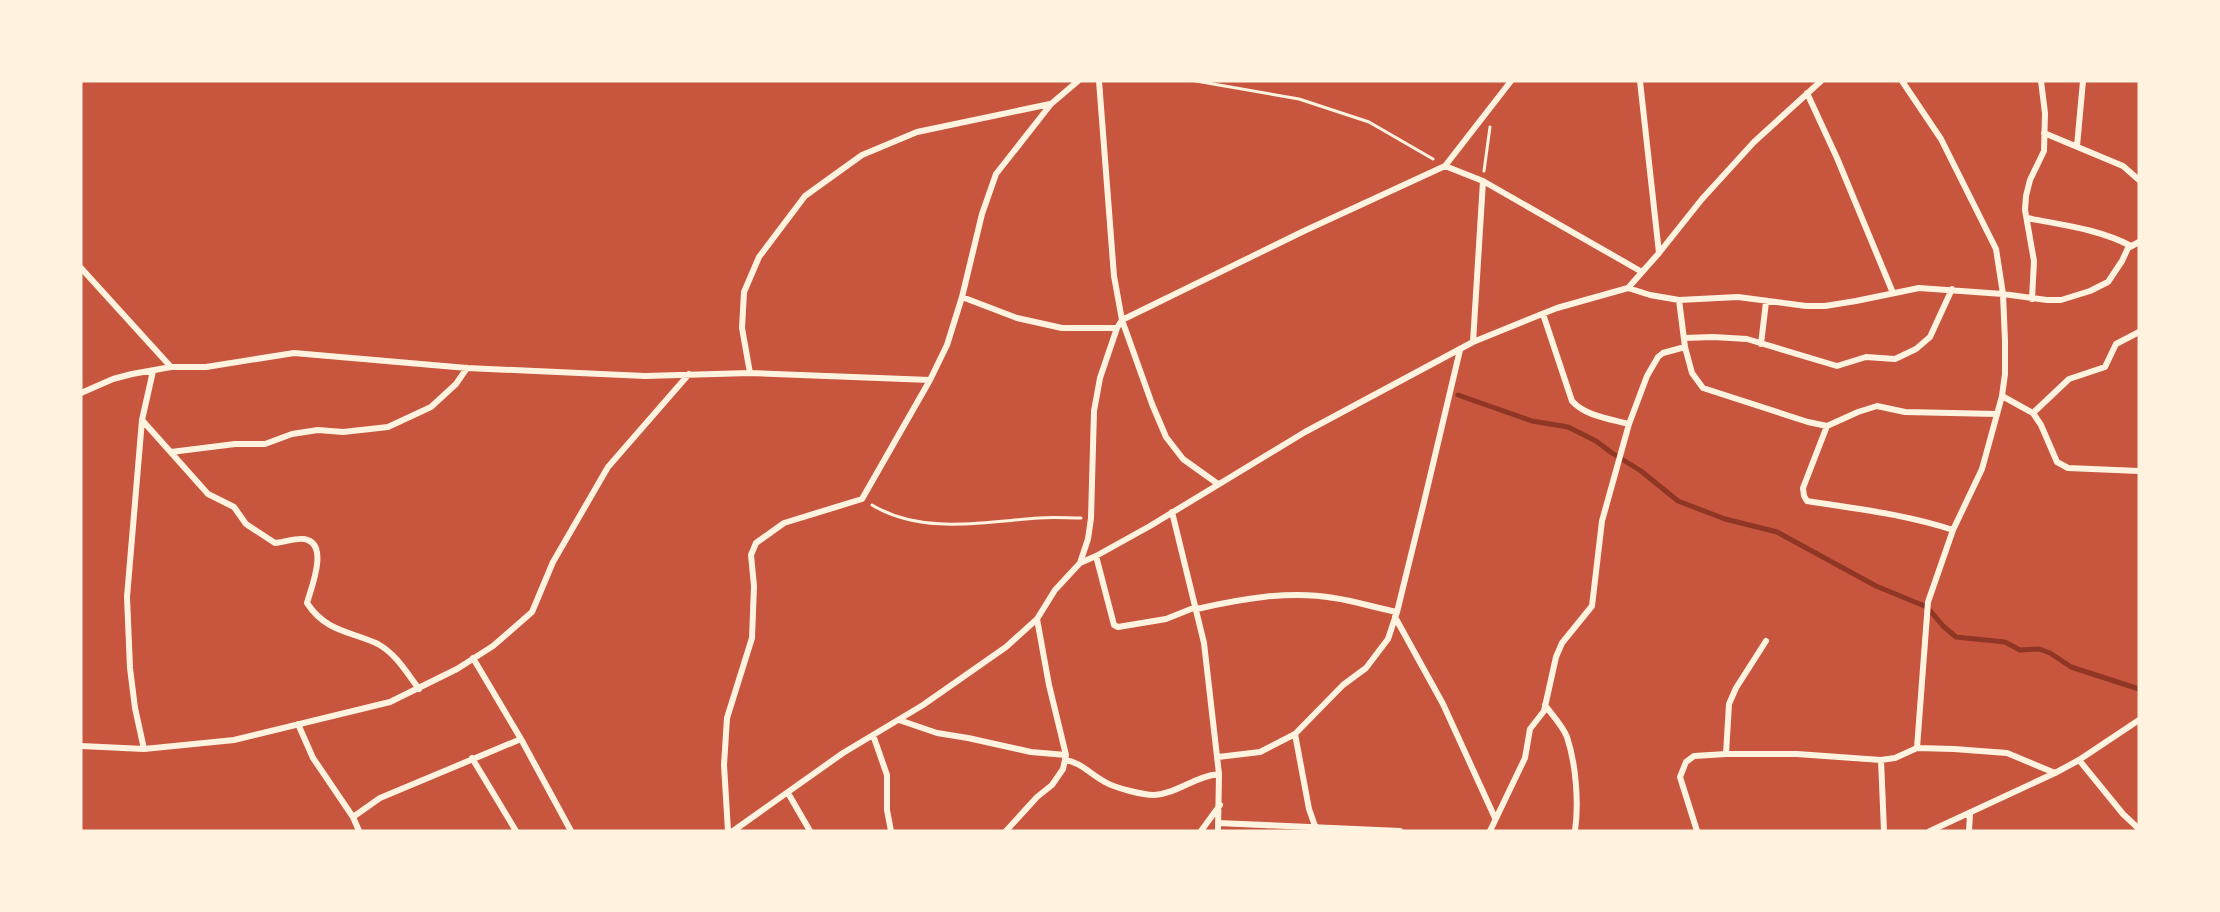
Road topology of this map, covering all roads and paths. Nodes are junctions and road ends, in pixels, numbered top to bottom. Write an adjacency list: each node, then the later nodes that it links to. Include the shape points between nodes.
1 (1078, 81): 11 (street)
2 (1100, 81): 33 (street, via 1114,276)
3 (1196, 81): 15 (path, via 1309,102 1369,123)
4 (1511, 81): 15 (street)
5 (1640, 81): 21 (street)
6 (1821, 81): 10 (street)
7 (1902, 81): 27 (street, via 1941,139 1992,239)
8 (2042, 81): 13 (street)
9 (2083, 81): 14 (street)
10 (1807, 93): 21 (street, via 1754,141); 26 (street)
11 (1051, 104): 28 (street, via 996,174); 44 (street, via 917,132 862,155 805,196 759,257 744,292 742,328)
12 (1491, 126): 17 (path)
13 (2044, 133): 14 (street); 18 (street, via 2044,151 2026,196)
14 (2077, 146): 16 (street, via 2123,166)
15 (1445, 166): 17 (street); 33 (street)
16 (2139, 180)
17 (1483, 181): 23 (street); 37 (street)
18 (2027, 219): 20 (street, via 2098,232); 29 (street, via 2034,261)
19 (2139, 242): 20 (street)
20 (2131, 246): 29 (street, via 2108,282 2099,287 2061,300)
21 (1659, 253): 23 (street)
22 (81, 268): 41 (street)
23 (1642, 272): 24 (street)
24 (1628, 288): 30 (street); 32 (street)
25 (1952, 289): 26 (street, via 1918,288); 27 (street); 38 (street, via 1930,337 1895,360 1866,357 1838,366)
26 (1893, 293): 31 (street, via 1825,306)
27 (2003, 294): 29 (street); 48 (street)
28 (962, 297): 34 (street, via 1017,318 1062,328); 46 (street, via 947,345)
29 (2032, 299)
30 (1679, 300): 31 (street, via 1738,297); 36 (street)
31 (1766, 302): 38 (street)
32 (1543, 314): 37 (street); 52 (street, via 1572,401 1589,412)
33 (1122, 320): 34 (street); 56 (street, via 1166,437 1183,459)
34 (1117, 328): 59 (street, via 1100,378 1094,411)
35 (2139, 332): 49 (street, via 2116,344 2105,367 2069,379)
36 (1684, 338): 38 (street, via 1733,337); 39 (street)
37 (1473, 342): 40 (street)
38 (1761, 344)
39 (1685, 347): 52 (street, via 1658,357); 53 (street, via 1692,373 1702,388)
40 (1460, 350): 56 (street, via 1305,432); 64 (street)
41 (171, 367): 42 (street, via 206,367 294,353); 43 (street)
42 (467, 368): 45 (street); 54 (street, via 431,407 388,427 343,432 318,430 265,444)
43 (153, 371): 47 (street, via 113,378); 51 (street)
44 (750, 373): 45 (street); 46 (street)
45 (690, 375): 67 (street, via 608,467 553,562 532,612)
46 (930, 380): 57 (street)
47 (81, 393)
48 (2002, 396): 49 (street); 50 (street)
49 (2033, 413): 55 (street, via 2062,466)
50 (1997, 414): 53 (street, via 1905,412 1877,406); 60 (street, via 1982,469)
51 (142, 420): 54 (street); 78 (street, via 127,597 130,668)
52 (1629, 424): 69 (street, via 1602,521 1592,606 1562,643)
53 (1827, 426): 60 (street, via 1803,488 1807,501)
54 (171, 452): 68 (street, via 208,494 234,507 258,533 275,543 303,538 312,541 318,549 318,563 307,603 316,617 342,632 378,644 392,654)
55 (2139, 471)
56 (1218, 484): 58 (street)
57 (862, 499): 59 (path, via 899,518 925,523 959,525); 99 (street, via 784,523 756,543 751,555 752,638 727,718 724,765)
58 (1172, 512): 61 (street); 63 (street)
59 (1091, 518): 62 (street)
60 (1953, 530): 77 (street, via 1928,602)
61 (1096, 556): 62 (street); 63 (street, via 1114,625 1166,619)
62 (1080, 563): 65 (street, via 1055,590)
63 (1196, 608): 64 (street, via 1275,596 1332,597); 80 (street)
64 (1396, 615): 73 (street, via 1388,639 1366,668 1343,685); 91 (street, via 1443,704)
65 (1037, 619): 70 (street, via 1006,647); 82 (street)
66 (1766, 641): 79 (street, via 1729,704)
67 (473, 658): 68 (street); 75 (street)
68 (419, 689): 72 (street, via 390,702)
69 (1545, 705): 91 (street, via 1530,729 1525,758); 107 (street, via 1566,734 1569,746 1578,809)
70 (899, 720): 74 (street); 82 (street, via 937,734)
71 (2139, 720): 84 (street)
72 (298, 724): 78 (street, via 234,740); 90 (street, via 313,758)
73 (1295, 734): 80 (street, via 1260,752); 93 (street)
74 (873, 735): 87 (street); 101 (street, via 887,775)
75 (521, 739): 81 (street); 98 (street)
76 (81, 746): 78 (street)
77 (1917, 748): 83 (street); 85 (street, via 2007,753)
78 (144, 749)
79 (1726, 754): 83 (street); 108 (street, via 1694,756 1682,768 1680,777)
80 (1218, 756): 86 (street)
81 (472, 758): 90 (street, via 380,798); 97 (street)
82 (1065, 758): 86 (street, via 1107,783 1152,795 1181,788 1204,775); 102 (street, via 1063,770 1052,785)
83 (1881, 760): 109 (street)
84 (2079, 760): 85 (street); 94 (street)
85 (2055, 773): 89 (street)
86 (1219, 774): 88 (street)
87 (788, 793): 95 (street); 100 (street)
88 (1220, 805): 92 (street); 103 (street)
89 (1970, 814): 110 (street); 111 (street)
90 (353, 817): 96 (street)
91 (1495, 818): 106 (street)
92 (1218, 823): 93 (street); 104 (street)
93 (1315, 826): 105 (street)
94 (2139, 829)
95 (808, 830)
96 (359, 831)
97 (516, 831)
98 (571, 831)
99 (728, 831)
100 (733, 831)
101 (891, 831)
102 (1006, 831)
103 (1200, 831)
104 (1218, 831)
105 (1400, 831)
106 (1490, 831)
107 (1575, 831)
108 (1697, 831)
109 (1884, 831)
110 (1930, 831)
111 (1969, 831)

